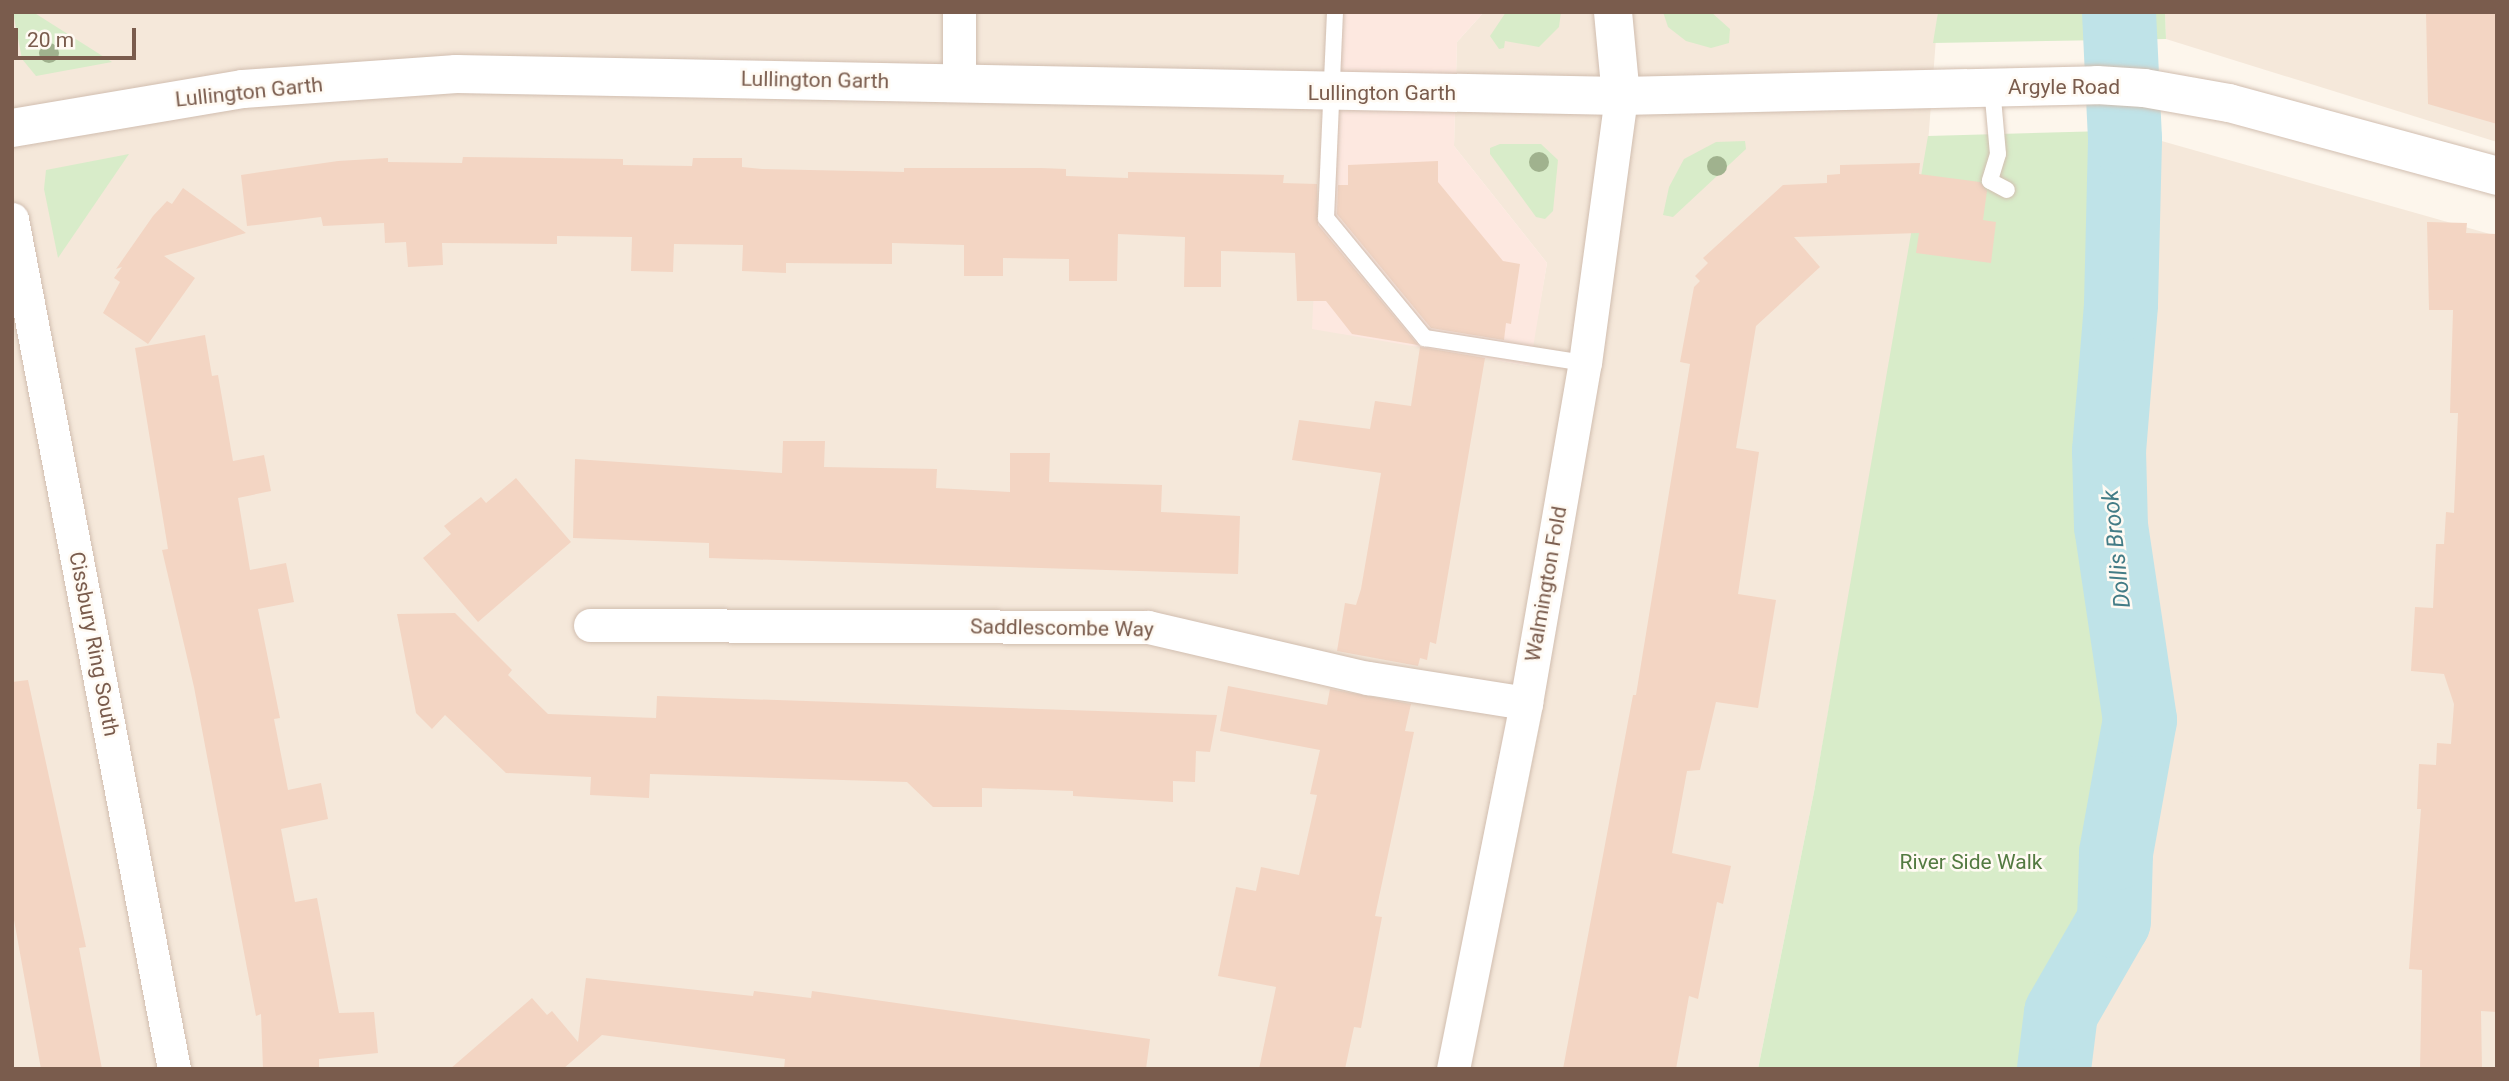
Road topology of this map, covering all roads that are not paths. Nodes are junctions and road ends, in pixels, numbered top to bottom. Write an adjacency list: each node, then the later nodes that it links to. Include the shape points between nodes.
1 (959, 12): 4 (street)
2 (1335, 12): 6 (lane)
3 (1613, 12): 7 (street)
4 (959, 82): 6 (street, Lullington Garth); 8 (street, Lullington Garth, via 456,74 243,89)
5 (1992, 87): 7 (street, Argyle Road); 9 (street, Argyle Road, via 2102,85 2230,103); 10 (lane, via 1998,154 1990,181)
6 (1331, 94): 7 (street, Lullington Garth); 12 (lane, via 1326,218 1425,338)
7 (1621, 96): 12 (street, Walmington Fold)
8 (12, 128)
9 (2497, 176)
10 (2007, 190)
11 (12, 219): 15 (street, Cissbury Ring South)
12 (1585, 363): 14 (street, Walmington Fold)
13 (590, 625): 14 (street, Saddlescombe Way, via 1148,627 1367,678)
14 (1526, 703): 16 (street, Walmington Fold)
15 (174, 1069)
16 (1453, 1069)

